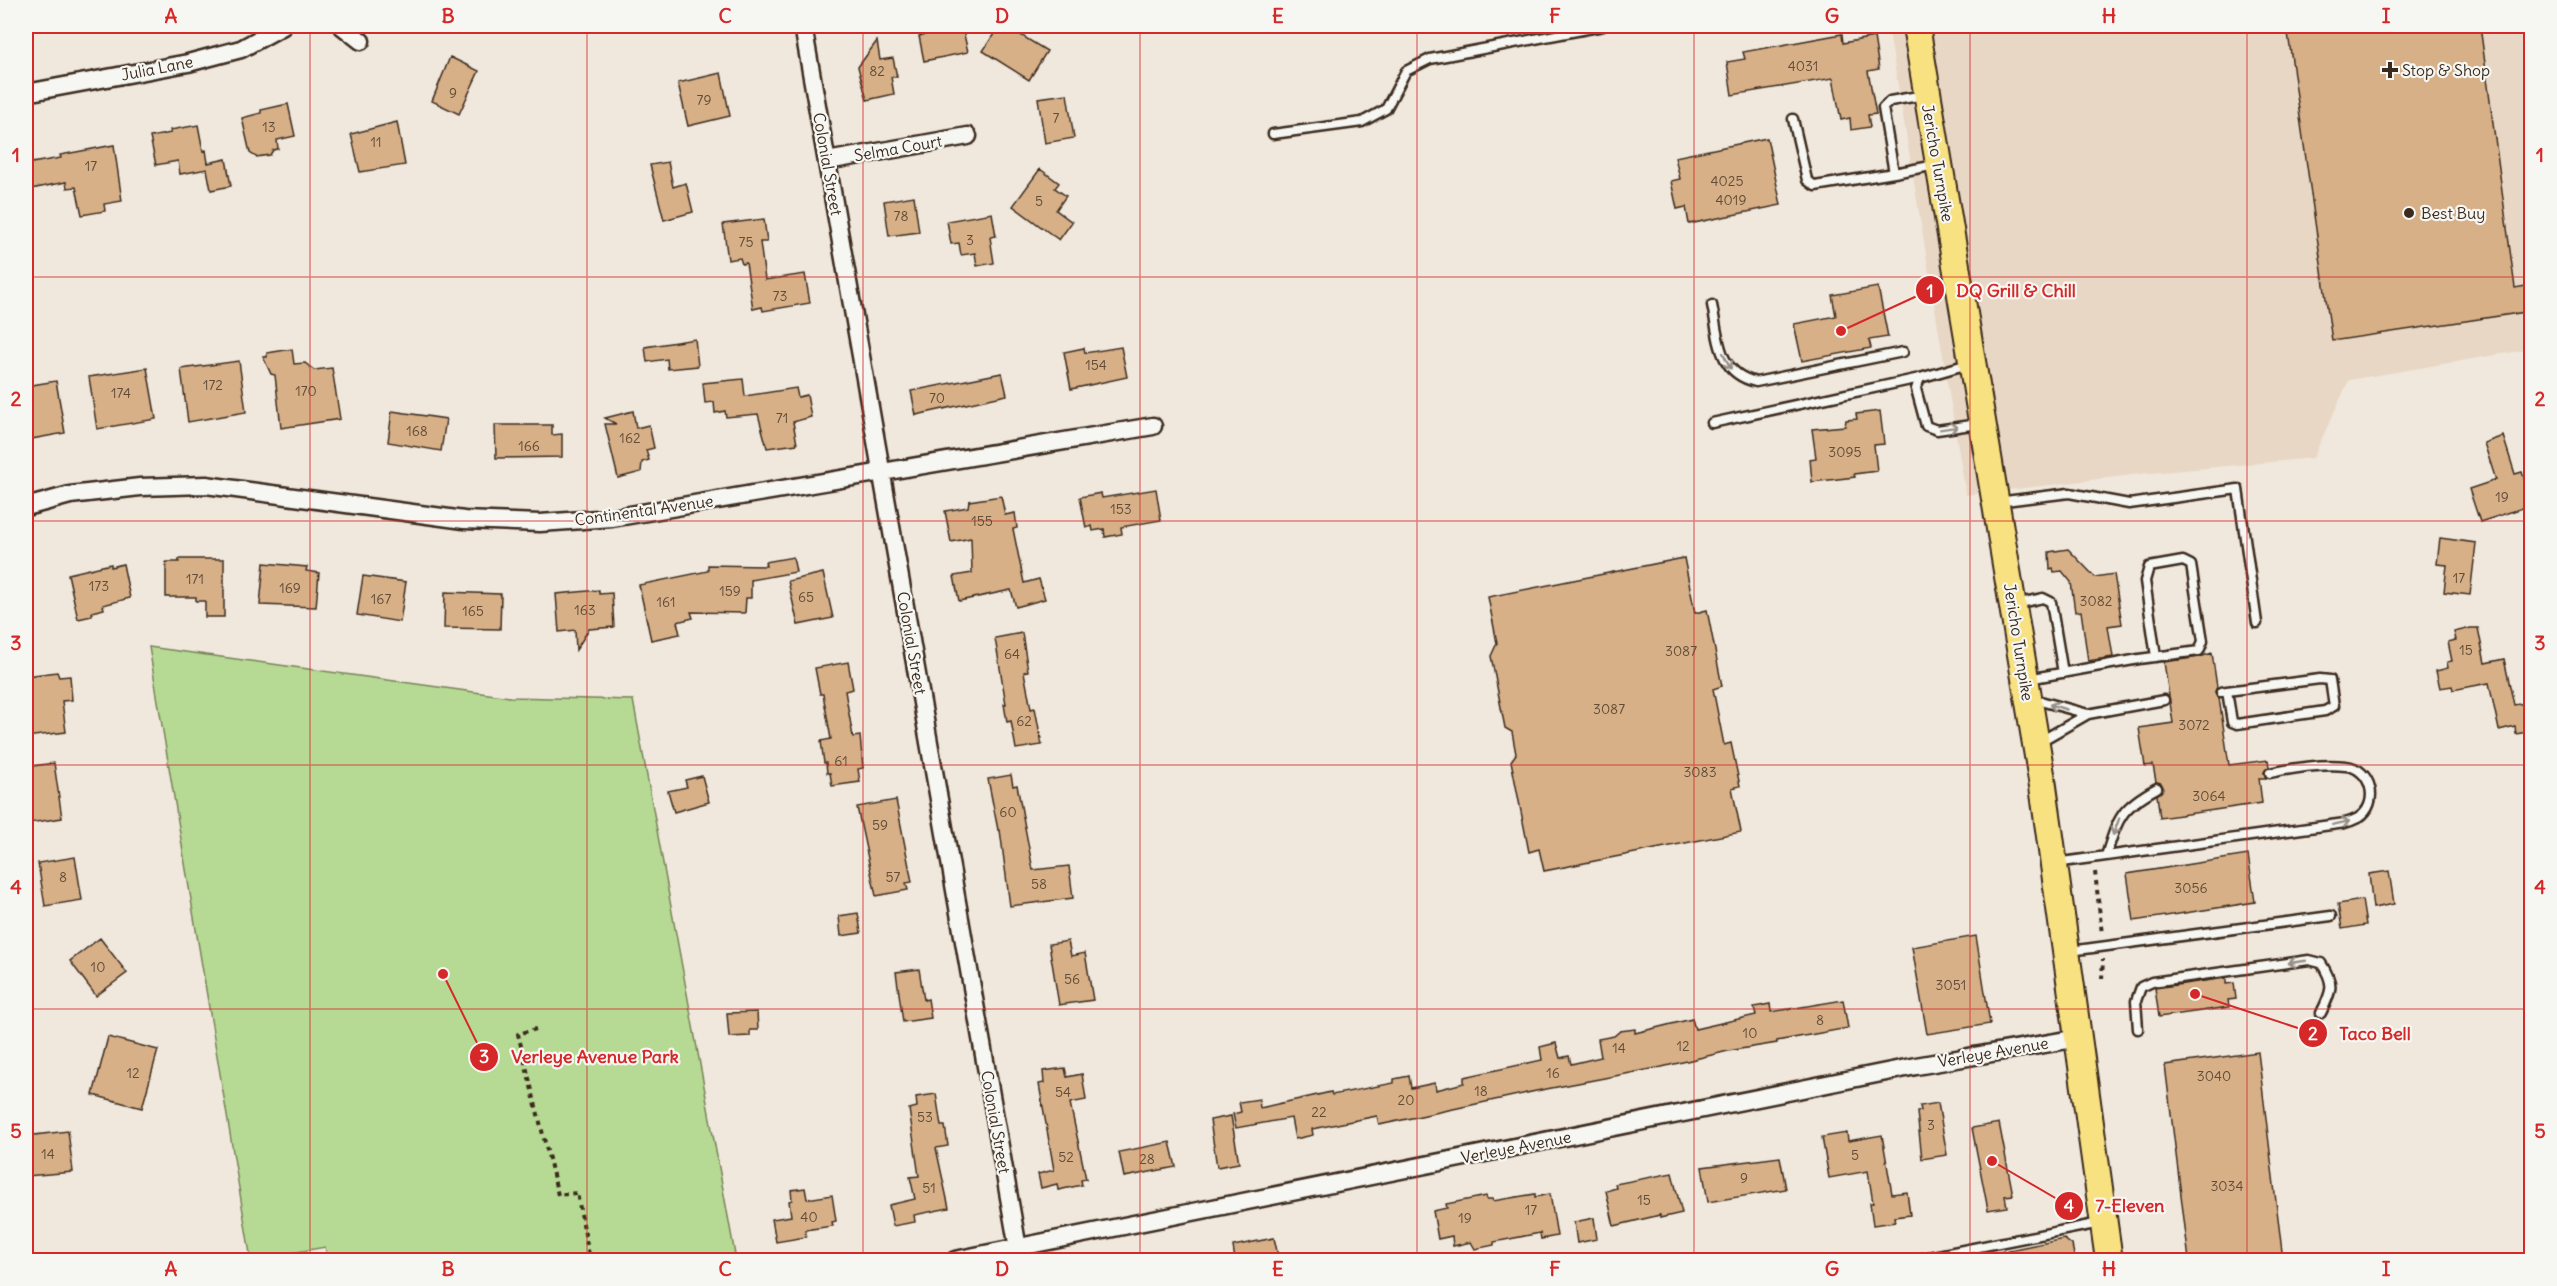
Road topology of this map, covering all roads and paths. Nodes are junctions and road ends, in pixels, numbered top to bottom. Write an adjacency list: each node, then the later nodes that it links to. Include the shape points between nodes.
1 (283, 26): 7 (street, Julia Lane, via 241,49 188,63)
2 (342, 26): 6 (street)
3 (803, 26): 12 (street, Colonial Street)
4 (1603, 26): 10 (lane, via 1430,60 1406,71 1386,109 1362,122)
5 (1916, 26): 8 (main road, Jericho Turnpike)
6 (362, 41)
7 (26, 93)
8 (1927, 94): 13 (main road, Jericho Turnpike); 14 (lane, via 1896,99 1883,108)
9 (1793, 119): 14 (lane, via 1807,180 1815,186)
10 (1273, 134)
11 (968, 136): 12 (street, Selma Court)
12 (827, 161): 22 (street, Colonial Street)
13 (1938, 165): 14 (lane); 17 (main road, Jericho Turnpike)
14 (1894, 172)
15 (1712, 305): 16 (lane, one-way to 16, via 1725,362 1734,373 1756,382)
16 (1903, 352)
17 (1972, 363): 18 (lane); 20 (main road, Jericho Turnpike)
18 (1920, 378): 19 (lane); 20 (lane, one-way to 20, via 1916,390 1926,426 1937,430)
19 (1712, 423)
20 (1982, 423): 23 (main road, Jericho Turnpike)
21 (1153, 426): 22 (street, Continental Avenue)
22 (882, 473): 24 (street, Continental Avenue, via 612,518 540,523 464,520 206,485 70,495); 48 (street, Colonial Street)
23 (1996, 502): 25 (main road, Jericho Turnpike); 26 (lane, via 2069,493 2129,504 2238,489)
24 (26, 507)
25 (2012, 604): 28 (lane, via 2043,598 2051,602); 29 (main road, Jericho Turnpike)
26 (2257, 623)
27 (2156, 657): 27 (lane, via 2199,651 2203,641 2191,565 2183,561 2150,567 2145,580); 28 (lane)
28 (2063, 673): 29 (lane)
29 (2026, 689): 32 (lane, one-way to 29); 33 (main road, Jericho Turnpike)
30 (2224, 692): 30 (lane, via 2330,680 2334,706 2325,711 2237,724 2232,722)
31 (2164, 700): 32 (lane)
32 (2088, 714): 33 (lane)
33 (2036, 744): 37 (main road, Jericho Turnpike)
34 (2270, 773): 36 (lane, one-way to 34, via 2345,823 2359,818 2369,806 2372,794 2368,781 2348,766)
35 (2157, 788): 36 (lane, one-way to 36, via 2126,809 2117,821)
36 (2106, 856): 37 (lane)
37 (2055, 863): 41 (main road, Jericho Turnpike)
38 (2095, 873): 40 (path)
39 (2331, 916): 40 (lane)
40 (2104, 946): 41 (lane); 42 (path)
41 (2067, 951): 46 (main road, Jericho Turnpike)
42 (2102, 979)
43 (2321, 1013): 45 (lane, one-way to 45, via 2331,994 2330,976 2321,963 2309,960 2151,982 2141,987 2136,1001)
44 (536, 1029): 49 (path, via 518,1034 558,1195 577,1193)
45 (2138, 1029)
46 (2079, 1038): 47 (main road, Jericho Turnpike); 48 (street, Verleye Avenue, via 1916,1066)
47 (2104, 1222): 51 (lane); 52 (main road, Jericho Turnpike)
48 (1019, 1254): 50 (street, Verleye Avenue)
49 (590, 1260)
50 (955, 1260)
51 (1913, 1260)
52 (2109, 1260)

